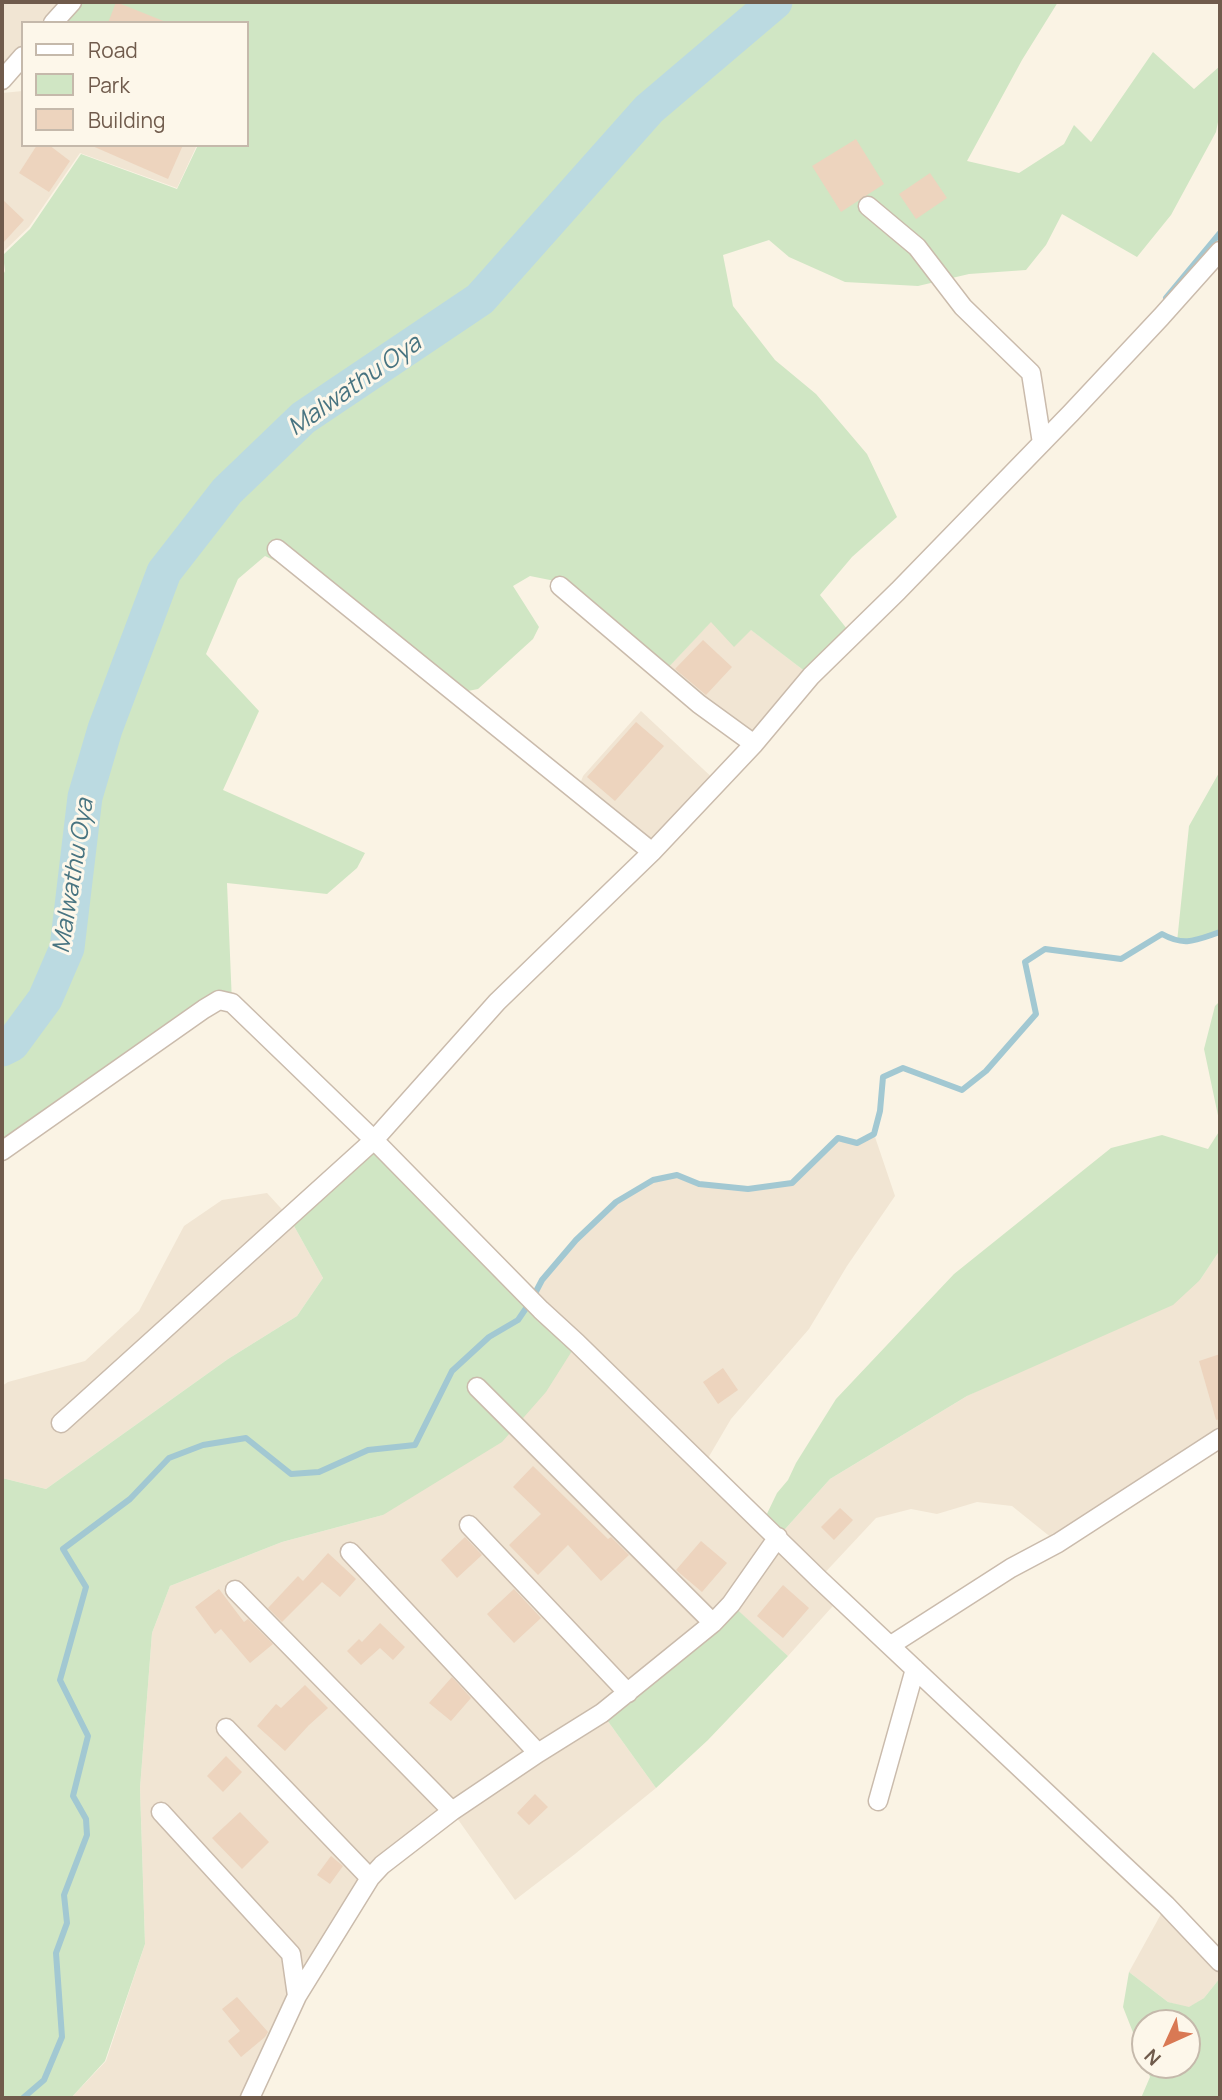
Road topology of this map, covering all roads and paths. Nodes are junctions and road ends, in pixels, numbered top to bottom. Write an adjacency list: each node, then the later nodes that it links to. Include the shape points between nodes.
1 (72, 2): 2 (street)
2 (55, 21)
3 (21, 58): 4 (street)
4 (2, 80)
5 (868, 206): 7 (street, via 916,247 963,307 1031,373)
6 (1220, 251): 7 (street)
7 (1042, 443): 10 (street, via 811,676)
8 (277, 549): 11 (street)
9 (560, 586): 10 (street, via 699,704)
10 (754, 744): 11 (street)
11 (652, 852): 12 (street, via 497,1002)
12 (373, 1140): 13 (street, via 232,1003 219,1000); 15 (street); 18 (street, via 541,1310)
13 (2, 1152)
14 (477, 1387): 21 (street)
15 (61, 1423)
16 (1220, 1438): 22 (street)
17 (469, 1525): 24 (street)
18 (778, 1537): 21 (street); 22 (street)
19 (350, 1552): 26 (street)
20 (234, 1590): 28 (street)
21 (713, 1623): 24 (street)
22 (891, 1645): 23 (street)
23 (915, 1669): 27 (street); 31 (street, via 1166,1905)
24 (628, 1693): 26 (street)
25 (226, 1728): 30 (street)
26 (538, 1753): 28 (street)
27 (878, 1801)
28 (452, 1811): 30 (street)
29 (161, 1812): 32 (street, via 291,1954)
30 (370, 1878): 32 (street)
31 (1220, 1962)
32 (298, 1996): 33 (street)
33 (250, 2098)

